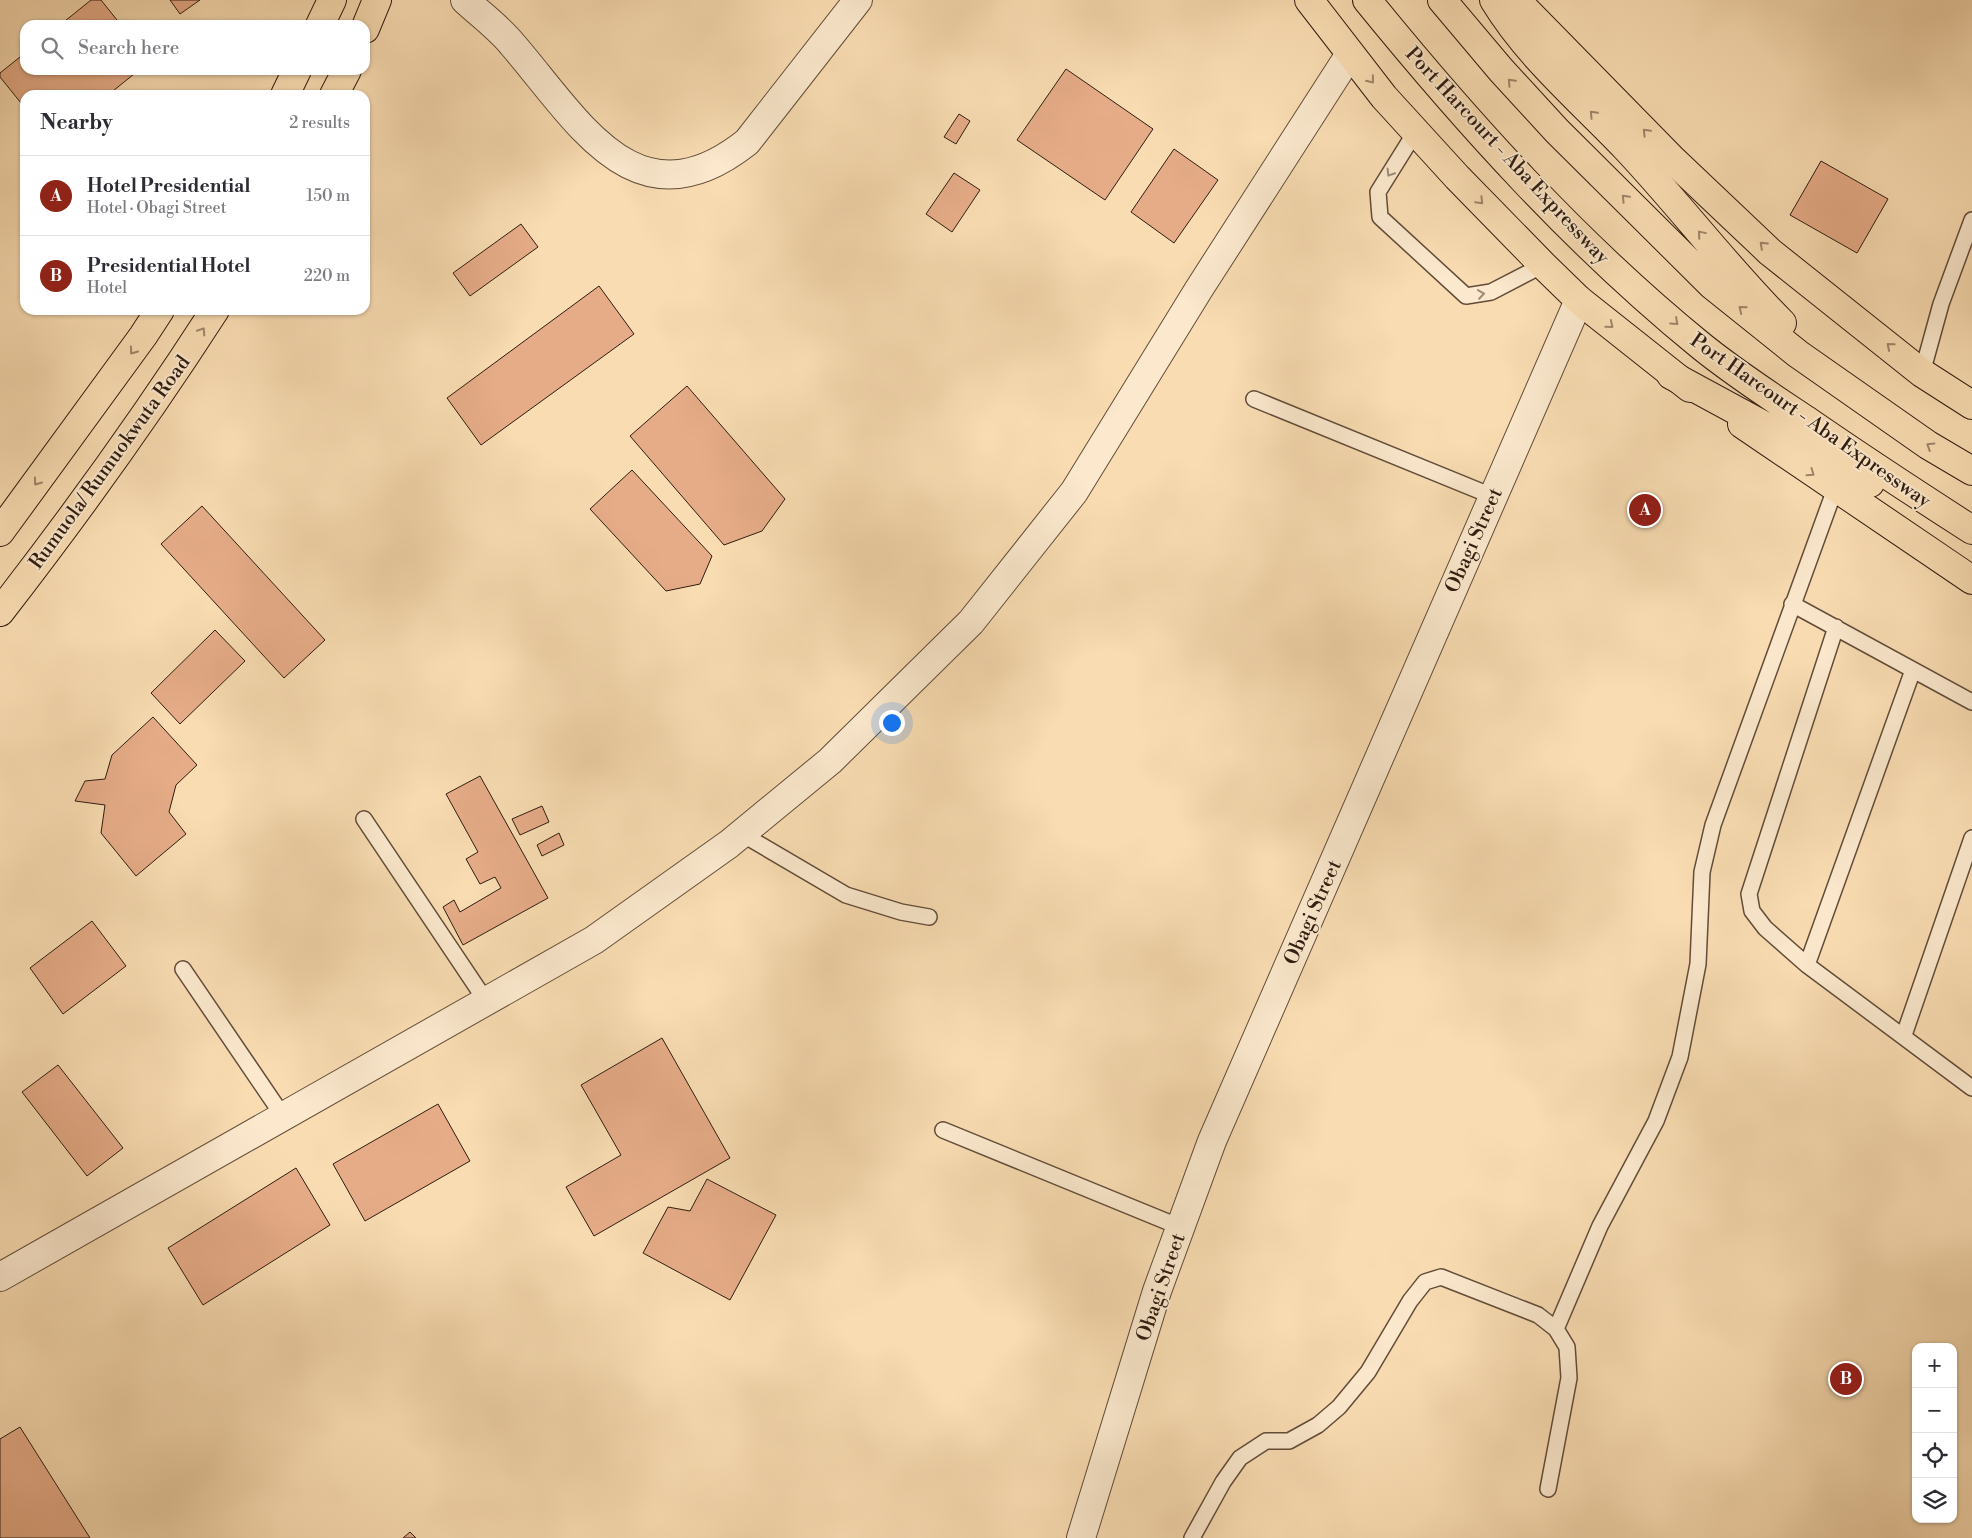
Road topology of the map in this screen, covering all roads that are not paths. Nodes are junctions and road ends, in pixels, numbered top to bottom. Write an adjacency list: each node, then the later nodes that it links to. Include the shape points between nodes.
1 (332, 0): 10 (main road)
2 (378, 0): 11 (main road)
3 (465, 0): 4 (street, via 511,42 576,122 604,150 636,169 659,175 680,175 709,165 747,142)
4 (858, 0)
5 (1309, 0): 12 (main road)
6 (1367, 0): 31 (main road, Port Harcourt - Aba Expressway, one-way to 31, via 1525,180 1597,254 1700,345 1863,459)
7 (1494, 0): 25 (main road, one-way to 7, via 1780,321 1626,148 1522,42)
8 (1516, 0): 23 (main road, one-way to 8, via 1770,252 1674,161)
9 (1445, 4): 25 (main road, one-way to 9, via 1798,354 1712,285 1557,131)
10 (322, 20)
11 (369, 20)
12 (1350, 54): 17 (main road, one-way to 17); 41 (street, via 1074,492 971,622 830,762)
13 (295, 75): 15 (main road)
14 (344, 75): 16 (main road)
15 (287, 90)
16 (337, 90)
17 (1416, 131): 19 (main road, one-way to 19); 19 (lane, one-way to 19, via 1378,192 1380,217 1466,296 1491,292)
18 (1972, 220): 23 (lane, via 1941,304)
19 (1543, 266): 20 (main road)
20 (1579, 300): 24 (main road, one-way to 24); 30 (street, Obagi Street)
21 (157, 315): 32 (main road, one-way to 32)
22 (212, 315): 36 (main road, Rumuola/ Rumuokwuta Road, one-way to 22, via 76,515)
23 (1922, 373): 27 (main road)
24 (1671, 376): 29 (main road, one-way to 29); 33 (main road, via 1910,506)
25 (1857, 395): 28 (main road, one-way to 25, via 1928,445)
26 (1254, 399): 30 (lane)
27 (1972, 405)
28 (1972, 471)
29 (1835, 489): 34 (main road); 35 (lane)
30 (1492, 496): 51 (street, Obagi Street, via 1212,1141)
31 (1972, 530)
32 (0, 532)
33 (1972, 536)
34 (1972, 580)
35 (1792, 604): 37 (lane); 53 (lane, via 1713,825 1702,872 1698,964 1680,1057 1656,1121 1600,1226)
36 (0, 612)
37 (1836, 628): 38 (lane); 44 (lane, via 1749,894 1752,911 1765,928)
38 (1913, 670): 39 (lane); 44 (lane)
39 (1972, 702)
40 (364, 819): 46 (lane)
41 (742, 834): 43 (lane, via 846,895 901,912); 46 (street, via 594,940)
42 (1972, 838): 47 (lane)
43 (929, 916)
44 (1807, 965): 47 (lane)
45 (183, 969): 49 (lane)
46 (486, 1001): 49 (street)
47 (1904, 1035): 48 (lane)
48 (1972, 1088)
49 (283, 1116): 52 (street)
50 (943, 1130): 51 (lane)
51 (1180, 1227): 55 (street, Obagi Street, via 1157,1291)
52 (0, 1277)
53 (1556, 1329): 54 (lane, via 1566,1347 1569,1378); 56 (lane, via 1538,1314 1442,1277 1424,1282 1368,1372 1339,1407 1318,1425 1290,1441 1266,1441 1240,1458)
54 (1548, 1489)
55 (1081, 1538)
56 (1192, 1538)

